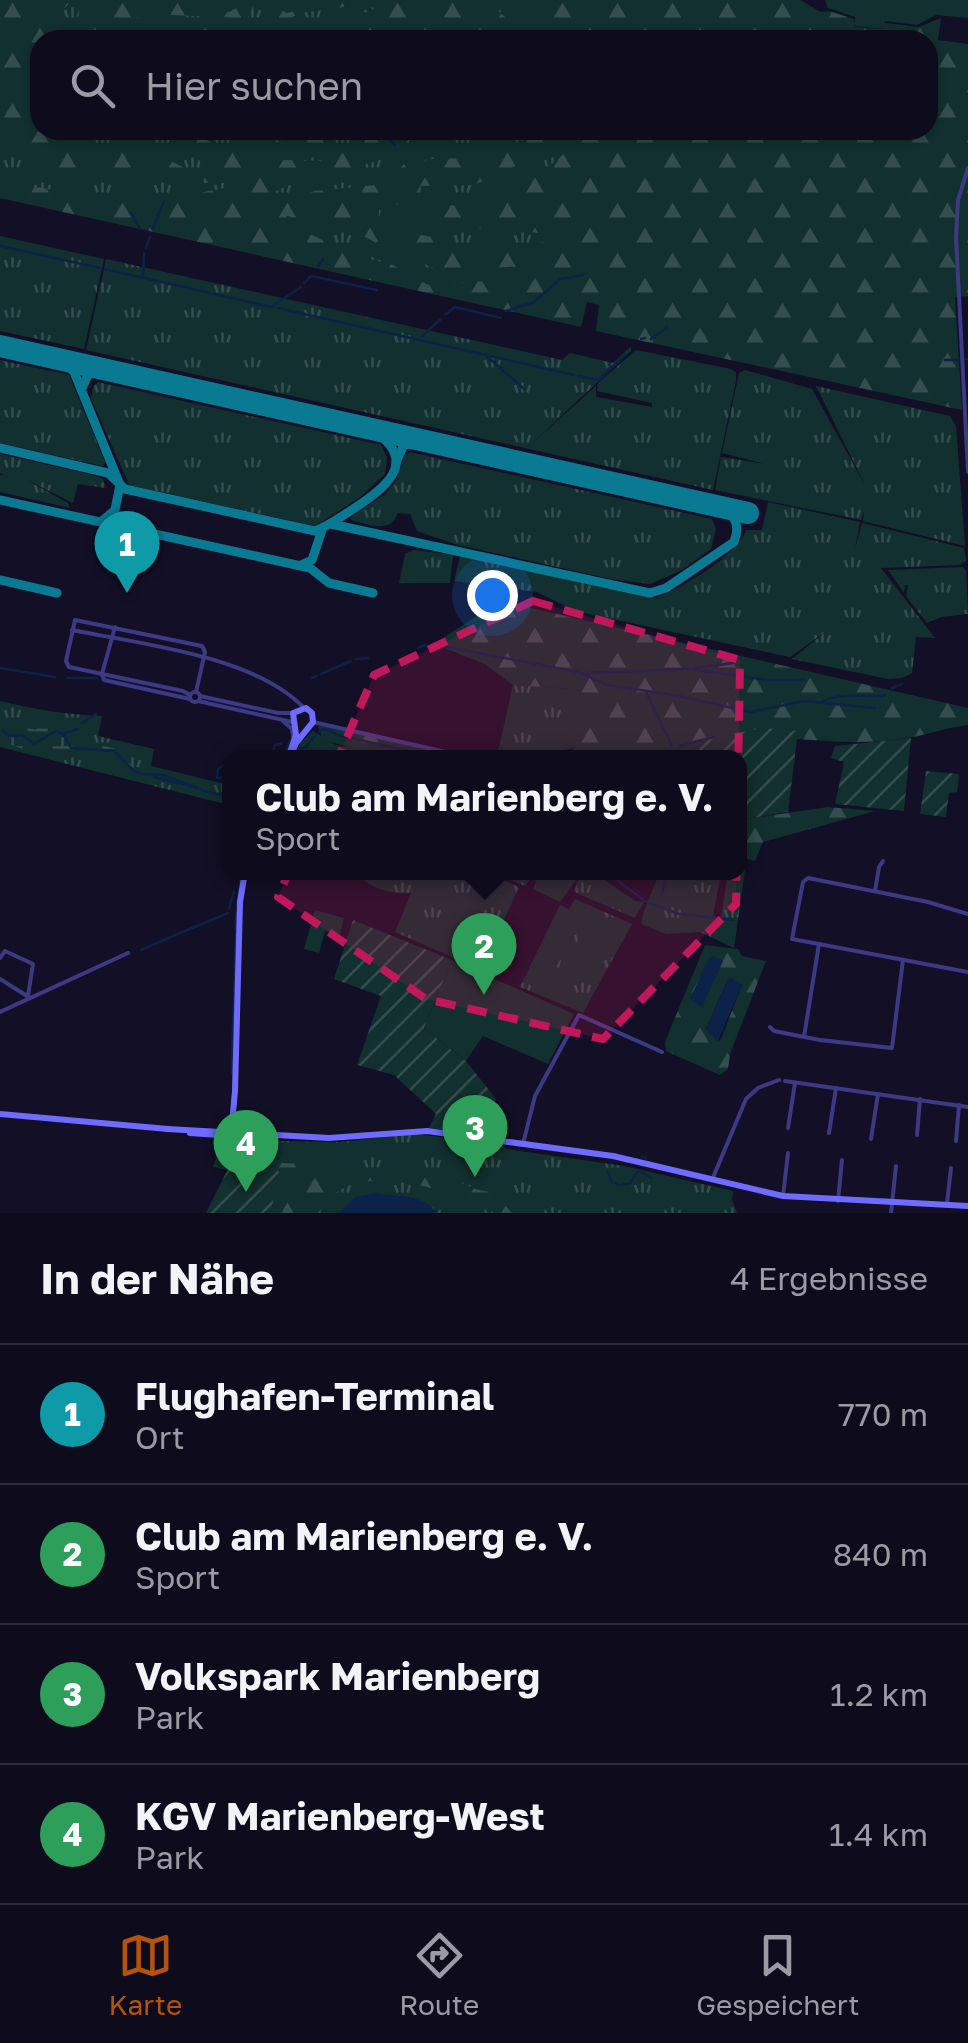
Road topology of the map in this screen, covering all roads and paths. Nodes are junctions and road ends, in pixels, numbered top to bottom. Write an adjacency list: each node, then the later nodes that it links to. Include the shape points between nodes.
1 (968, 168): 2 (street, via 958,200)
2 (968, 472)
3 (115, 627): 4 (street, via 78,619); 5 (street); 6 (street)
4 (72, 630): 5 (street); 9 (street, via 66,664)
5 (112, 638): 7 (street); 9 (street)
6 (166, 639): 7 (street); 8 (street, via 202,646)
7 (164, 650): 8 (street)
8 (204, 658): 10 (street); 11 (street, via 246,669)
9 (102, 674): 10 (street, via 104,680)
10 (195, 697): 12 (street); 13 (street)
11 (304, 708): 12 (main road); 15 (main road, via 312,713)
12 (293, 713): 14 (main road)
13 (279, 718): 14 (street); 16 (street, via 292,729)
14 (294, 724): 15 (main road); 16 (main road)
15 (311, 724): 18 (main road); 19 (street)
16 (292, 746): 17 (main road)
17 (291, 750)
18 (293, 750)
19 (434, 750)
20 (884, 861): 22 (street)
21 (244, 880): 44 (main road)
22 (876, 891): 23 (street); 24 (street, via 806,879 792,939)
23 (968, 914)
24 (819, 944): 27 (street); 33 (street)
25 (128, 953): 30 (street)
26 (0, 958): 30 (street, via 5,951 33,964)
27 (903, 960): 28 (street); 33 (street, via 892,1048)
28 (968, 972)
29 (0, 979): 30 (street)
30 (29, 997): 31 (street)
31 (0, 1012)
32 (770, 1027): 33 (street)
33 (804, 1037)
34 (662, 1052): 48 (street, via 579,1014 535,1096)
35 (795, 1083): 36 (street); 42 (street); 53 (street, via 758,1088 746,1099)
36 (836, 1088): 37 (street); 43 (street)
37 (878, 1094): 38 (street); 46 (street)
38 (920, 1099): 39 (street); 45 (street)
39 (959, 1105): 40 (street); 47 (street)
40 (968, 1106)
41 (0, 1114): 44 (main road)
42 (788, 1128)
43 (829, 1133)
44 (229, 1134): 48 (main road, via 338,1138 420,1130)
45 (917, 1135)
46 (870, 1139)
47 (956, 1141)
48 (523, 1144): 53 (main road)
49 (788, 1154): 54 (street)
50 (842, 1160): 55 (street)
51 (896, 1166): 56 (street)
52 (951, 1168): 57 (street)
53 (712, 1180): 54 (main road)
54 (783, 1196): 55 (main road)
55 (838, 1201): 56 (main road)
56 (891, 1203): 57 (main road); 59 (street)
57 (946, 1205): 58 (main road)
58 (968, 1206)
59 (890, 1213)

